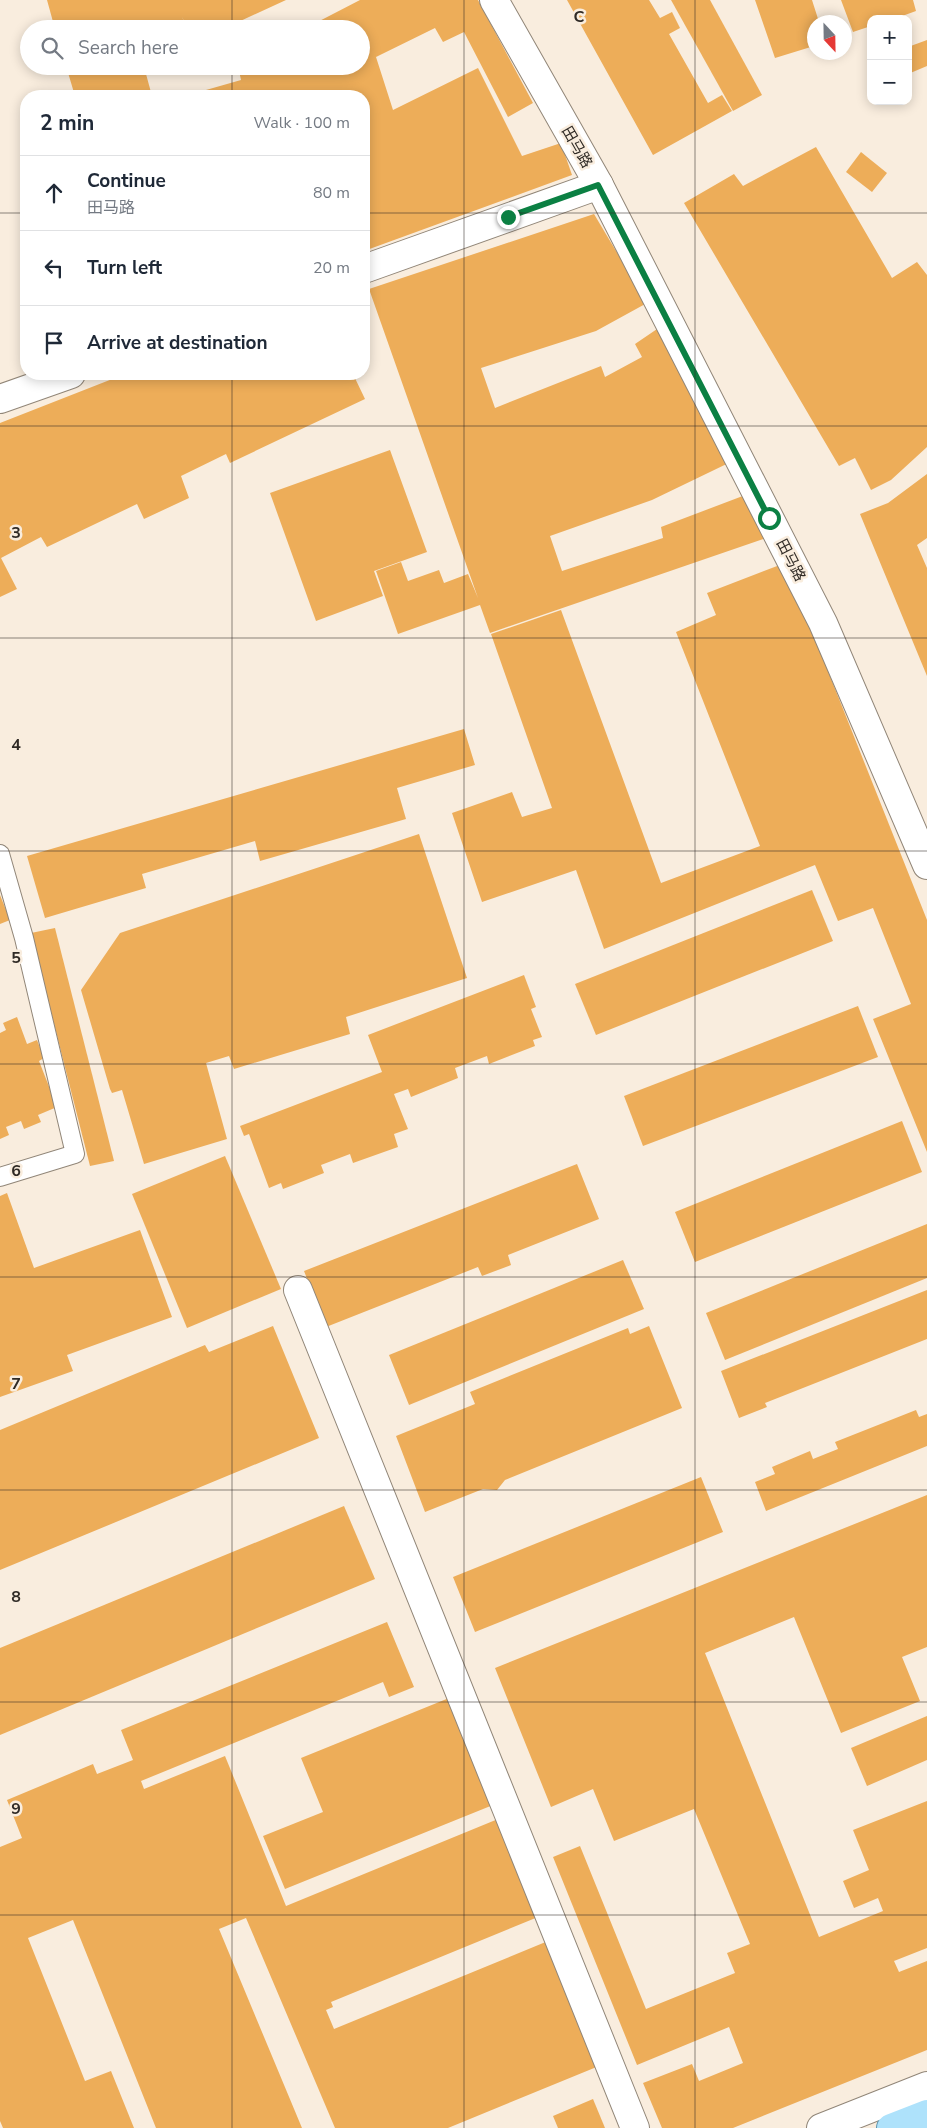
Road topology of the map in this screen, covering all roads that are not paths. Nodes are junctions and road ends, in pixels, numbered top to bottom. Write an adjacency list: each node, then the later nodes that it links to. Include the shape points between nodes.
1 (494, 0): 2 (street, 田马路)
2 (598, 185): 3 (street); 7 (street, 田马路, via 823,623)
3 (370, 267)
4 (54, 380): 5 (street)
5 (0, 399)
6 (0, 854): 8 (lane, via 24,938 75,1154)
7 (927, 865)
8 (0, 1177)
9 (298, 1290): 12 (street)
10 (927, 2086): 13 (street)
11 (927, 2114): 14 (main road)
12 (635, 2128)
13 (822, 2128)
14 (891, 2128)

